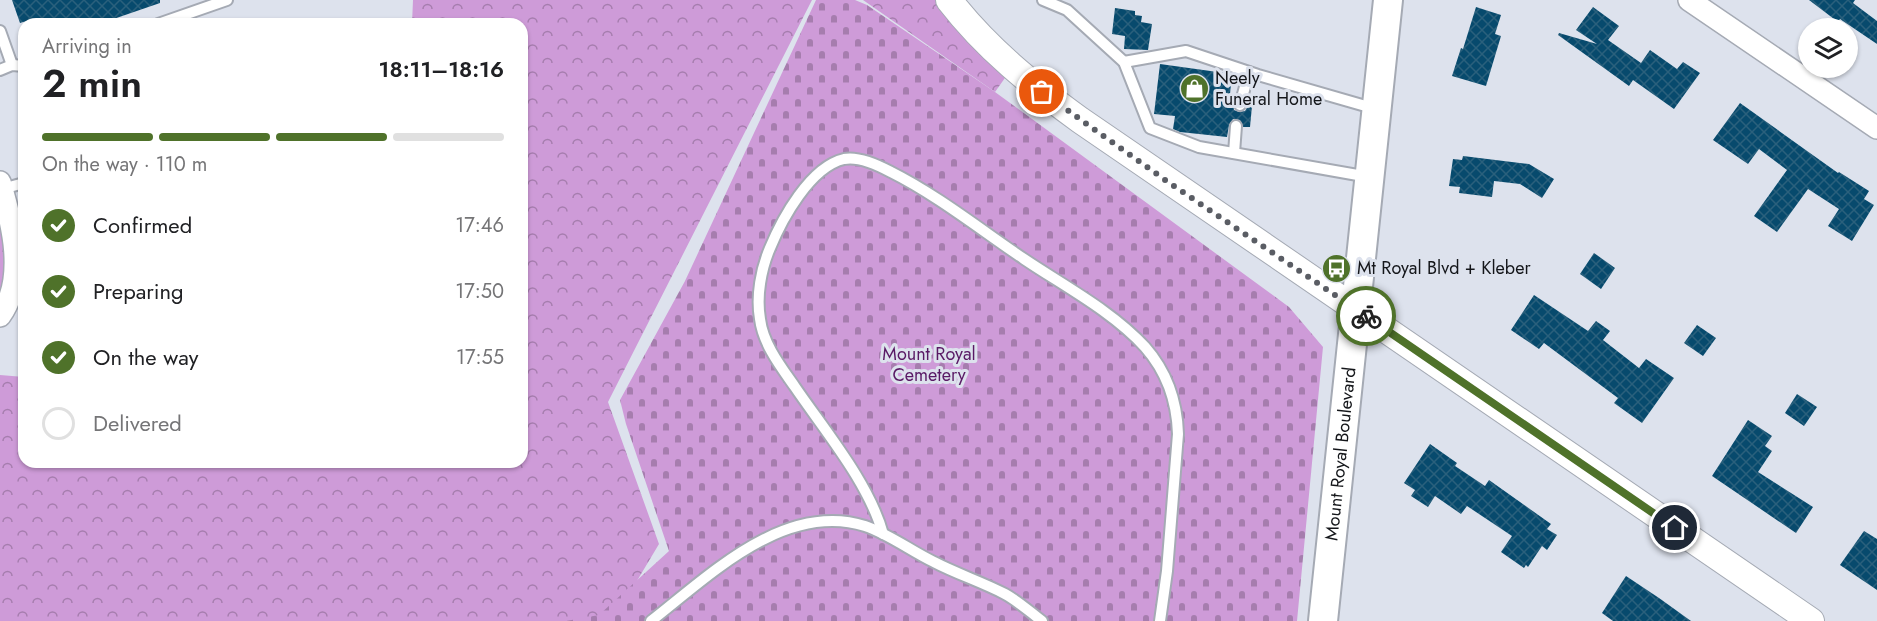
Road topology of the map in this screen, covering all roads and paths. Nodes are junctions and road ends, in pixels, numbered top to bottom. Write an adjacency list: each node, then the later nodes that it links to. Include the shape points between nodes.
1 (227, 0): 6 (lane)
2 (1043, 0): 8 (lane, via 1067,10)
3 (1388, 0): 14 (main road, Mount Royal Boulevard)
4 (1689, 0): 16 (street)
5 (955, 2): 23 (street, via 991,48 1042,92)
6 (175, 18)
7 (0, 31): 9 (lane)
8 (1124, 62): 12 (lane, via 1186,51); 17 (lane, via 1150,128 1199,147)
9 (12, 65): 10 (lane); 11 (lane)
10 (18, 66)
11 (0, 70)
12 (1249, 72): 13 (lane); 14 (lane)
13 (1240, 105)
14 (1376, 109): 18 (main road, Mount Royal Boulevard)
15 (1236, 126): 17 (lane)
16 (1877, 128)
17 (1234, 153): 18 (lane)
18 (1370, 177): 23 (main road, Mount Royal Boulevard)
19 (18, 184): 20 (lane)
20 (1, 186): 21 (street)
21 (18, 276)
22 (18, 285): 24 (street)
23 (1356, 309): 29 (main road, Mount Royal Boulevard); 30 (street)
24 (0, 316)
25 (883, 534): 26 (lane, via 864,526 833,522 780,531 731,559); 27 (lane, via 933,562 1006,594); 28 (lane, via 873,502 775,358 760,320 760,283 774,237 810,183 833,163 845,159 873,163 909,182 1105,313 1156,361 1178,415)
26 (651, 621)
27 (1042, 621)
28 (1160, 621)
29 (1323, 621)
30 (1811, 621)

